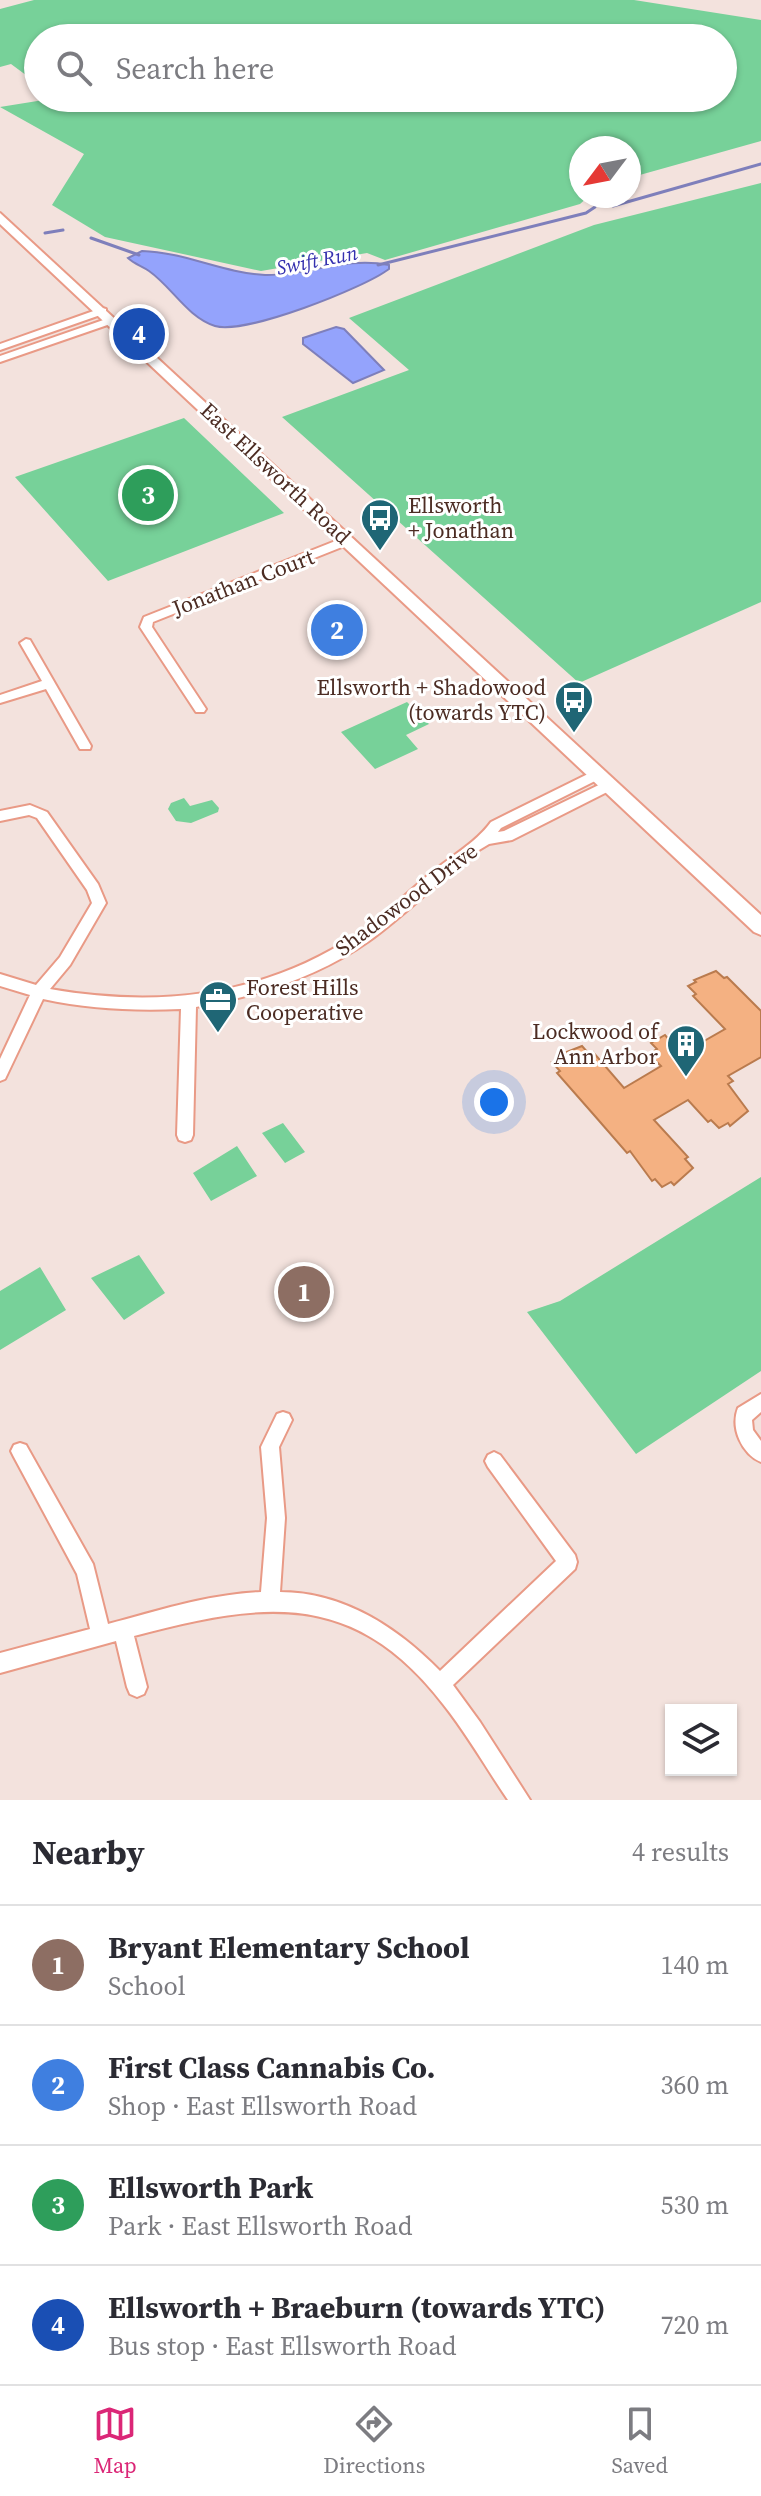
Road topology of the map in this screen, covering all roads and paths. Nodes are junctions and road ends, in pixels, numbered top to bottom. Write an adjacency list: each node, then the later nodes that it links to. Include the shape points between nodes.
1 (0, 217): 2 (main road, East Ellsworth Road)
2 (107, 316): 3 (street); 4 (street); 5 (main road, East Ellsworth Road)
3 (0, 347)
4 (0, 359)
5 (348, 540): 9 (street, Jonathan Court, via 148,620 146,627); 11 (main road, East Ellsworth Road)
6 (26, 643): 7 (street)
7 (49, 683): 8 (street); 10 (street)
8 (0, 699)
9 (200, 709)
10 (85, 746)
11 (604, 779): 13 (main road, East Ellsworth Road); 16 (street, Shadowood Drive, via 496,825 486,839 341,952 260,987)
12 (0, 816): 15 (street, via 30,810 42,815 99,899 65,961)
13 (761, 927)
14 (0, 980): 15 (street, Shadowood Drive)
15 (39, 992): 16 (street, Shadowood Drive, via 120,1005); 17 (street)
16 (189, 1002): 18 (street)
17 (0, 1075)
18 (185, 1135)
19 (761, 1402): 22 (street, via 744,1414 742,1423)
20 (283, 1420): 24 (street, via 270,1447 276,1518)
21 (20, 1451): 26 (street, via 86,1571)
22 (761, 1454)
23 (494, 1461): 28 (street, via 568,1562)
24 (270, 1598): 25 (street); 28 (street, via 300,1601 365,1623 396,1642)
25 (123, 1629): 26 (street); 29 (street)
26 (101, 1634): 27 (street)
27 (0, 1663)
28 (439, 1685): 30 (street)
29 (137, 1687)
30 (520, 1800)

